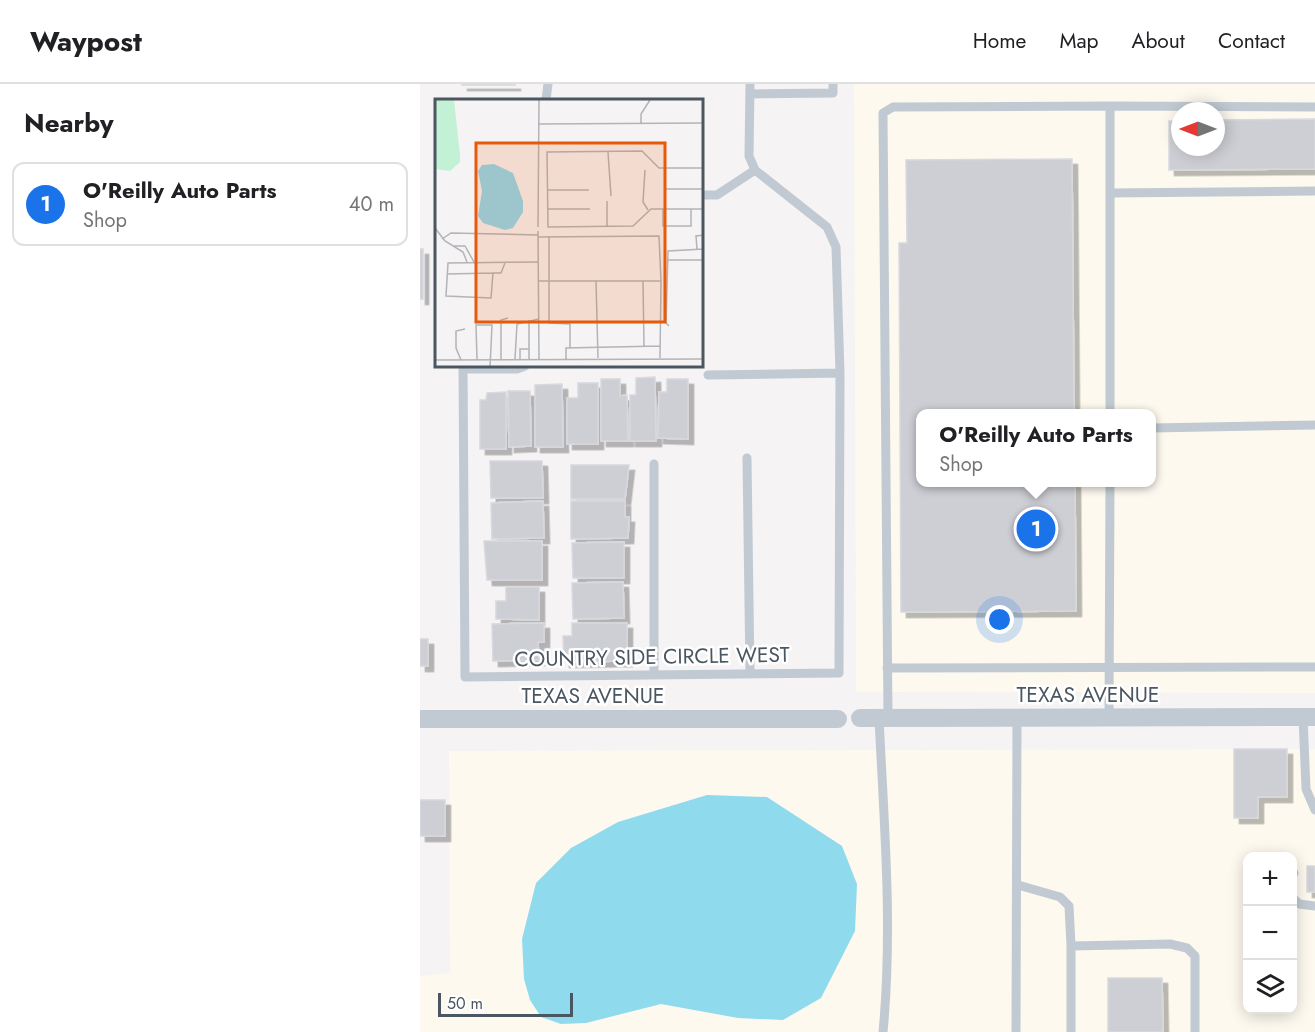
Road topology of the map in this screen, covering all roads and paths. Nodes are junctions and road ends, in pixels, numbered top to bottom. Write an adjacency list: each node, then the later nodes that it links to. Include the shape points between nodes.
1 (548, 84): 4 (lane)
2 (833, 84): 3 (lane, via 833,93)
3 (750, 89): 7 (lane, via 749,156)
4 (546, 99)
5 (1110, 106): 6 (lane); 9 (lane); 23 (lane, via 893,107 883,113)
6 (1315, 107)
7 (755, 170): 10 (lane, via 717,195); 14 (lane, via 827,227 836,247)
8 (1315, 191): 9 (lane)
9 (1110, 193): 16 (lane)
10 (704, 195)
11 (463, 368): 26 (lane, COUNTRY SIDE CIRCLE WEST, via 465,677)
12 (490, 368): 13 (lane)
13 (520, 368)
14 (840, 373): 15 (lane); 25 (lane, COUNTRY SIDE CIRCLE WEST, via 839,673)
15 (708, 375)
16 (1110, 409)
17 (1315, 425): 18 (lane)
18 (1156, 428)
19 (747, 458): 25 (lane)
20 (654, 464): 26 (lane)
21 (1110, 487): 24 (lane)
22 (1315, 667): 24 (lane)
23 (887, 668): 24 (lane); 30 (lane)
24 (1109, 670): 27 (lane)
25 (750, 674): 26 (lane, COUNTRY SIDE CIRCLE WEST)
26 (654, 675)
27 (1109, 717): 28 (street, TEXAS AVENUE); 31 (street, TEXAS AVENUE)
28 (1309, 717): 34 (lane)
29 (860, 718): 30 (street, TEXAS AVENUE)
30 (884, 718): 31 (street, TEXAS AVENUE); 41 (lane, via 888,886)
31 (1017, 718): 37 (lane)
32 (420, 719): 33 (street, TEXAS AVENUE)
33 (838, 719)
34 (1304, 765): 35 (lane); 36 (lane, via 1306,789)
35 (1315, 765)
36 (1315, 810)
37 (1018, 885): 40 (lane, via 1060,897 1069,906); 42 (lane)
38 (1297, 902): 39 (lane)
39 (1315, 906)
40 (1071, 946): 43 (lane); 44 (lane, via 1170,944 1187,948 1195,956)
41 (884, 1032)
42 (1016, 1032)
43 (1071, 1032)
44 (1195, 1032)

